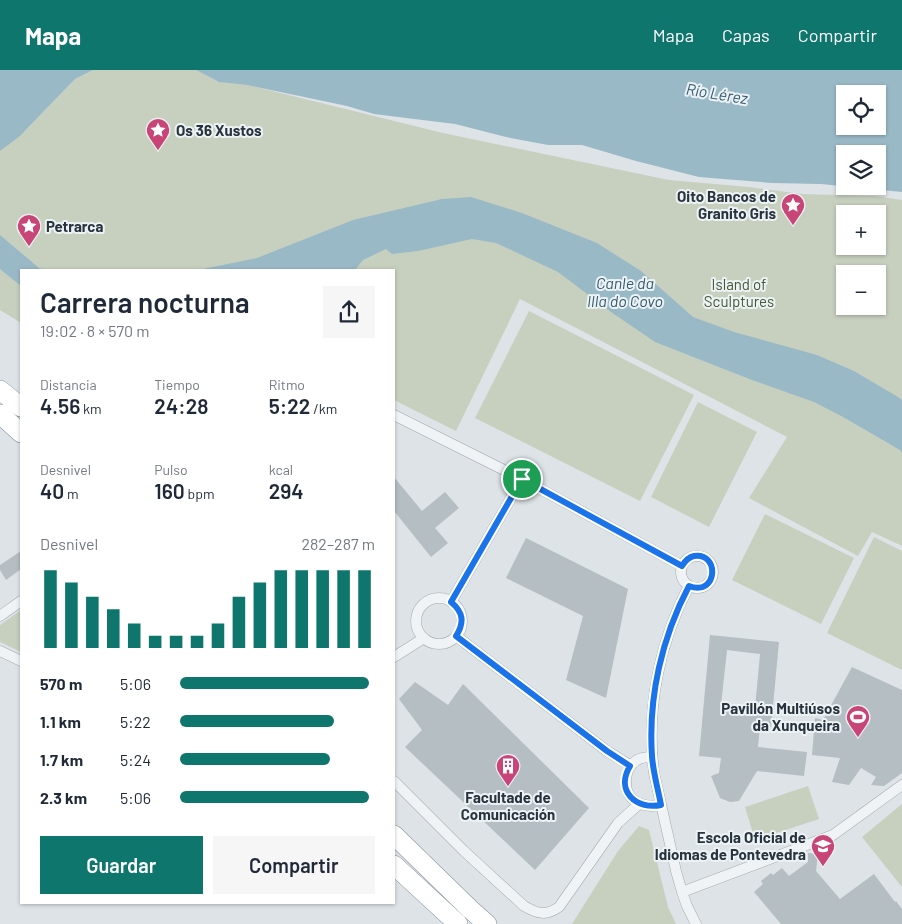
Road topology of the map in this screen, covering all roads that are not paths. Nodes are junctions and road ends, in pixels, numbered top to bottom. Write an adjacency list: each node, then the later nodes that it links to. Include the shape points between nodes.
1 (0, 390): 2 (highway)
2 (20, 406)
3 (0, 414): 5 (highway)
4 (395, 416): 6 (street)
5 (20, 432)
6 (522, 479): 7 (street); 10 (street)
7 (682, 566): 8 (street, via 683,579); 8 (street, via 697,556 706,559 712,568 711,579 704,586)
8 (689, 586): 17 (street, via 666,638 659,669 651,728)
9 (20, 602): 11 (street)
10 (451, 602): 12 (street, via 461,614 462,622); 13 (street, via 437,598 429,600 418,610 416,625)
11 (0, 616)
12 (456, 636): 13 (street, via 437,644); 18 (street)
13 (424, 638): 15 (street)
14 (0, 652): 16 (street)
15 (395, 656)
16 (20, 661)
17 (652, 757): 18 (street, via 637,760); 22 (street)
18 (630, 766): 21 (street, via 626,788)
19 (395, 782): 21 (street, via 524,906 533,912 543,913 559,907 618,823)
20 (902, 785): 25 (street, via 833,835)
21 (640, 804): 22 (street)
22 (661, 805): 25 (street)
23 (395, 836): 27 (highway)
24 (395, 867): 26 (highway)
25 (682, 892): 28 (street)
26 (458, 924)
27 (487, 924)
28 (696, 924)

